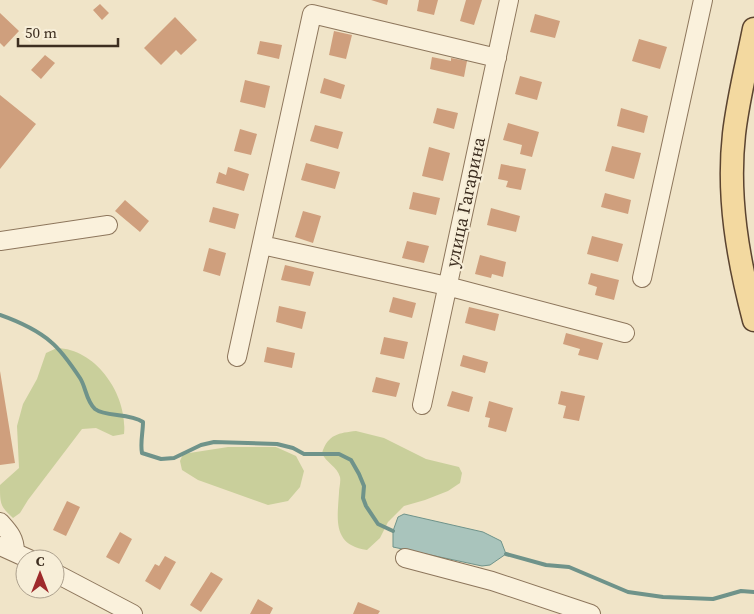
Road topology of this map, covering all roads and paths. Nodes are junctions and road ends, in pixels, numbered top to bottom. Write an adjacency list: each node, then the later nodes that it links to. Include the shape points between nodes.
1 (509, 0): 4 (street, улица Гагарина)
2 (704, 0): 8 (street)
3 (754, 29): 10 (main road, via 734,135 732,189 736,238)
4 (497, 58): 7 (street, via 312,14); 9 (street, улица Гагарина)
5 (108, 226): 6 (street)
6 (0, 240)
7 (262, 245): 9 (street); 12 (street)
8 (642, 278)
9 (447, 286): 11 (street); 13 (street, улица Гагарина)
10 (754, 320)
11 (625, 333)
12 (237, 357)
13 (422, 404)
14 (0, 522): 15 (street, via 12,535)
15 (14, 552)
16 (405, 558): 19 (street, via 492,580)
17 (65, 577): 18 (street)
18 (133, 614)
19 (592, 614)

